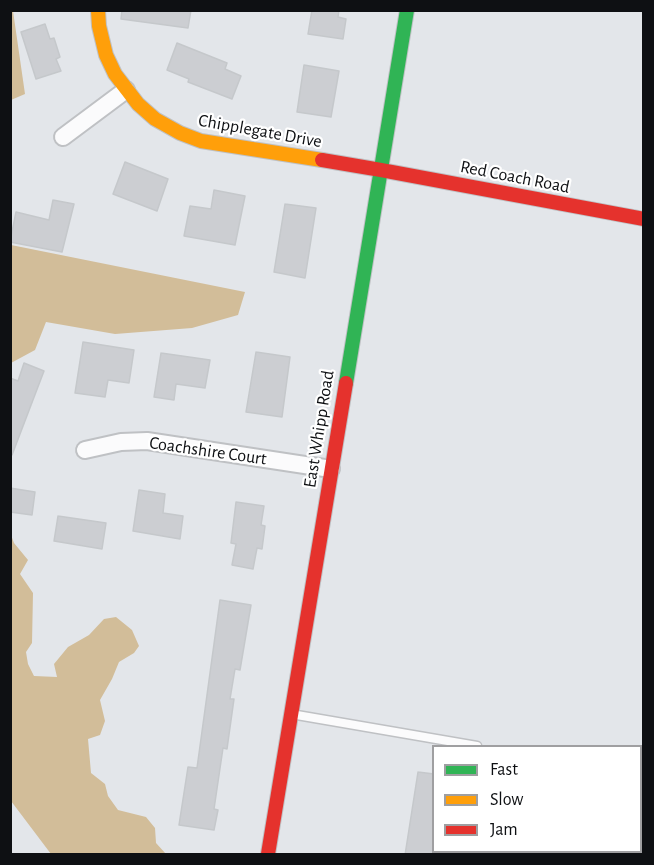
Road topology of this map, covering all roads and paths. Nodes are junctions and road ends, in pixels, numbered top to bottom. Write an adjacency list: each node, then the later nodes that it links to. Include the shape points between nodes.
1 (98, 10): 3 (main road, Chipplegate Drive, via 106,55)
2 (407, 10): 5 (main road, East Whipp Road)
3 (126, 90): 4 (street); 5 (main road, Chipplegate Drive, via 155,119 201,141)
4 (63, 137)
5 (381, 170): 6 (main road, Red Coach Road); 8 (main road, East Whipp Road)
6 (644, 219)
7 (85, 450): 8 (street, Coachshire Court, via 147,441)
8 (331, 469): 9 (main road, East Whipp Road)
9 (291, 714): 10 (lane); 11 (main road, East Whipp Road)
10 (466, 745)
11 (268, 855)

